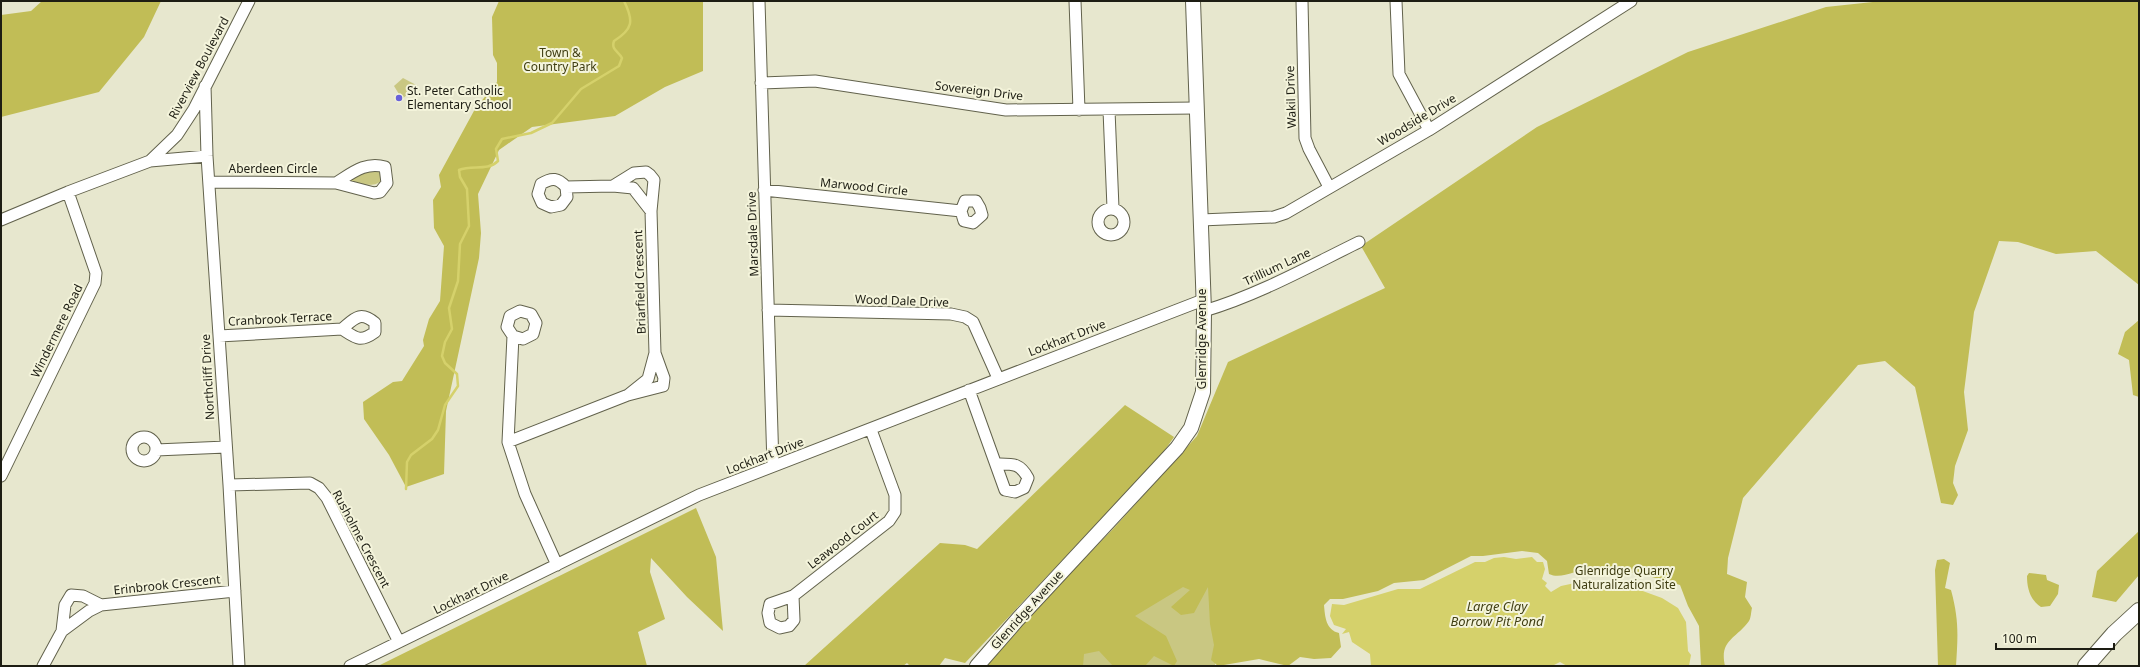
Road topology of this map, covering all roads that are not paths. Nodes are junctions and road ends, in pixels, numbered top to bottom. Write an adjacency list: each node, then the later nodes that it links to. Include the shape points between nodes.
1 (249, 1): 9 (street, Riverview Boulevard)
2 (759, 1): 8 (street, Marsdale Drive)
3 (1075, 1): 11 (street)
4 (1193, 1): 10 (main road, Glenridge Avenue)
5 (1302, 1): 20 (street, Wakil Drive, via 1306,138)
6 (1396, 1): 13 (street, via 1399,74)
7 (1631, 1): 13 (street, Woodside Drive)
8 (761, 84): 11 (street, Sovereign Drive, via 815,81 1006,110); 21 (street, Marsdale Drive)
9 (205, 86): 14 (street, Northcliff Drive); 15 (street, Riverview Boulevard, via 183,126)
10 (1196, 108): 12 (street, Sovereign Drive); 27 (main road, Glenridge Avenue)
11 (1079, 110): 12 (street, Sovereign Drive)
12 (1109, 110): 23 (street)
13 (1428, 130): 20 (street, Woodside Drive)
14 (207, 156): 15 (street, Riverview Boulevard); 16 (street, Northcliff Drive)
15 (150, 161): 22 (street, Riverview Boulevard)
16 (209, 182): 17 (street, Aberdeen Circle); 32 (street, Northcliff Drive)
17 (336, 183)
18 (613, 186): 19 (street); 24 (street, via 633,188); 24 (street, Briarfield Crescent, via 634,173 650,174 654,180)
19 (566, 187)
20 (1329, 187): 27 (street, Woodside Drive, via 1286,214 1274,217)
21 (764, 190): 25 (street, Marwood Circle); 30 (street, Marsdale Drive)
22 (68, 192): 26 (street, Riverview Boulevard); 44 (street, Windermere Road, via 96,273 95,283)
23 (1113, 208)
24 (651, 211): 34 (street, Briarfield Crescent)
25 (961, 211)
26 (1, 220)
27 (1201, 220): 29 (main road, Glenridge Avenue)
28 (1358, 242): 29 (street, Trillium Lane, via 1227,304)
29 (1203, 306): 35 (street, Lockhart Drive); 56 (main road, Glenridge Avenue, via 1203,392 1191,428 1177,448 1018,618)
30 (768, 310): 35 (street, Wood Dale Drive, via 951,314 965,317 973,322); 43 (street, Marsdale Drive)
31 (342, 329): 32 (street, Cranbrook Terrace)
32 (219, 336): 40 (street, Northcliff Drive)
33 (513, 336): 39 (street)
34 (655, 353): 37 (street, Briarfield Crescent, via 648,379); 37 (street, Briarfield Crescent, via 664,378 664,386)
35 (998, 378): 36 (street, Lockhart Drive)
36 (969, 390): 38 (street, Lockhart Drive); 42 (street)
37 (628, 395): 39 (street, Briarfield Crescent)
38 (870, 430): 43 (street, Lockhart Drive); 48 (street, Leawood Court, via 895,495 895,512 889,521)
39 (508, 442): 46 (street, via 525,494)
40 (226, 446): 41 (street); 45 (street, Northcliff Drive)
41 (156, 450)
42 (997, 464)
43 (773, 466): 46 (street, Lockhart Drive, via 699,494)
44 (1, 476)
45 (229, 485): 47 (street, Northcliff Drive); 52 (street, Rusholme Crescent, via 310,483 319,488 327,498)
46 (557, 565): 52 (street, Lockhart Drive)
47 (235, 591): 49 (street, Erinbrook Crescent); 54 (street, Northcliff Drive)
48 (793, 596)
49 (101, 605): 51 (street, Erinbrook Crescent, via 89,610); 51 (street, Erinbrook Crescent, via 82,596 71,595 64,605)
50 (2139, 611): 57 (highway, via 2114,634)
51 (62, 631): 53 (street, Erinbrook Crescent)
52 (399, 642): 55 (street, Lockhart Drive)
53 (44, 666)
54 (239, 666)
55 (350, 666)
56 (977, 666)
57 (2086, 666)

